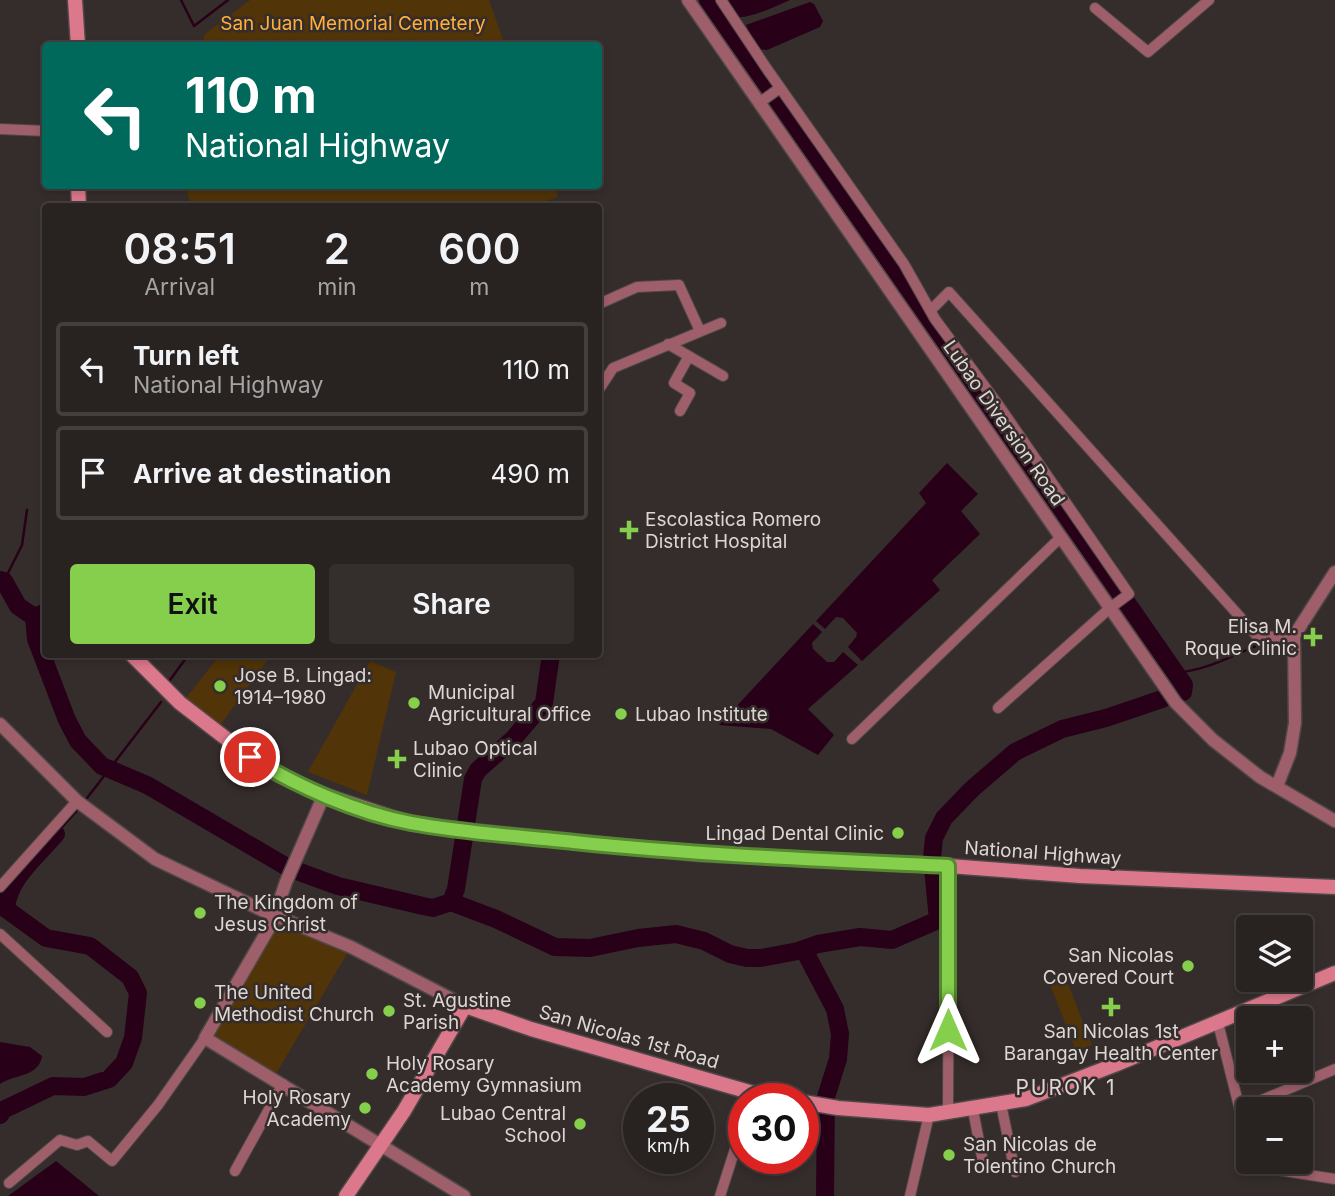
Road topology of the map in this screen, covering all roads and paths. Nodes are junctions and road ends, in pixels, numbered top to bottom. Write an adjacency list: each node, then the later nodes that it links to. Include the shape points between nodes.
1 (75, 0): 6 (main road)
2 (688, 0): 8 (street, Lubao Diversion Road)
3 (721, 0): 7 (street)
4 (1209, 0): 5 (street, via 1148,52)
5 (1095, 8)
6 (78, 42)
7 (778, 89): 8 (street); 12 (street, via 904,264)
8 (762, 101): 20 (street, Lubao Diversion Road)
9 (0, 130): 10 (street)
10 (42, 131)
11 (602, 303): 14 (street, via 637,287 679,285)
12 (930, 310): 22 (street, via 1129,594); 23 (street, via 949,292 1258,637)
13 (721, 323): 14 (street)
14 (700, 331): 15 (street)
15 (668, 344): 16 (street); 18 (street, via 613,368)
16 (690, 356): 17 (street); 19 (street, via 674,383 690,393)
17 (723, 376)
18 (602, 385)
19 (680, 411)
20 (1060, 538): 22 (street, Lubao Diversion Road); 27 (street)
21 (1335, 572): 23 (street)
22 (1111, 607): 25 (street); 28 (street, Lubao Diversion Road, via 1176,703 1233,757)
23 (1294, 636): 28 (street, via 1294,723 1290,753)
24 (135, 658): 29 (main road, National Highway, via 180,703 250,757)
25 (998, 708)
26 (0, 724): 30 (street)
27 (852, 739)
28 (1277, 786): 31 (street, Lubao Diversion Road)
29 (324, 795): 32 (main road, National Highway, via 409,822 450,829 699,854); 35 (street)
30 (81, 804): 33 (street); 35 (street, via 155,859)
31 (1335, 821)
32 (947, 866): 34 (main road, National Highway); 50 (street)
33 (0, 887)
34 (1335, 887)
35 (275, 914): 38 (street); 41 (street)
36 (0, 934): 40 (street)
37 (1335, 973): 39 (main road)
38 (465, 1006): 44 (main road, San Nicolas 1st Road); 52 (main road)
39 (1218, 1023): 45 (street); 47 (main road, via 1026,1099)
40 (107, 1032)
41 (205, 1038): 43 (street); 59 (street, via 112,1161 88,1141 77,1145 60,1140)
42 (1335, 1069): 46 (street)
43 (283, 1084): 52 (street); 54 (street)
44 (728, 1089)
45 (1238, 1097)
46 (1269, 1097)
47 (1000, 1104): 49 (main road); 56 (street)
48 (819, 1105): 51 (main road)
49 (973, 1110): 50 (main road); 53 (street)
50 (948, 1112): 51 (main road)
51 (929, 1115): 63 (street)
52 (381, 1146): 60 (main road); 61 (street)
53 (983, 1162)
54 (235, 1171)
55 (728, 1171): 62 (street)
56 (1015, 1171)
57 (1303, 1174): 58 (street)
58 (1335, 1179)
59 (9, 1183)
60 (346, 1196)
61 (464, 1196)
62 (720, 1196)
63 (910, 1196)

